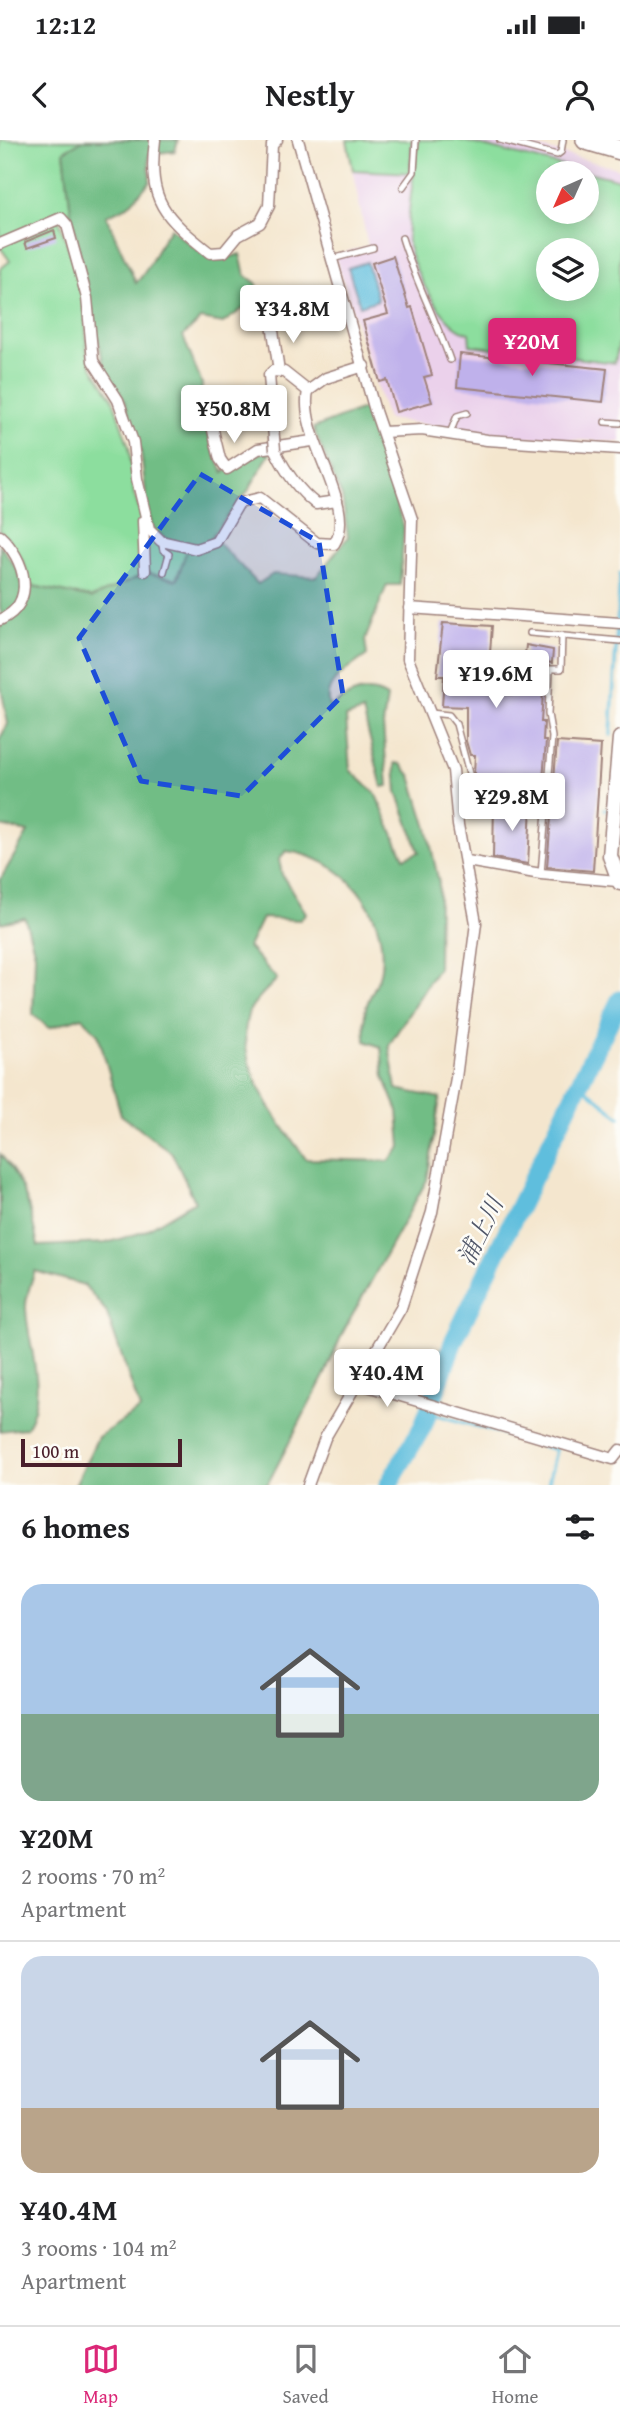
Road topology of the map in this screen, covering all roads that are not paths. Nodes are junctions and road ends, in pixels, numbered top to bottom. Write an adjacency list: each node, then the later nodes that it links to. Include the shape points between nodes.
1 (155, 140): 2 (street, via 152,162 157,197 172,222 210,253 225,253 238,235 260,223 269,206 272,145)
2 (277, 140)
3 (298, 140): 13 (street)
4 (416, 140): 9 (lane, via 414,172)
5 (500, 140): 6 (lane, via 557,155)
6 (563, 140)
7 (586, 140): 8 (highway)
8 (620, 150)
9 (403, 187)
10 (402, 238): 15 (lane, via 416,284 435,316)
11 (0, 244): 28 (street, via 61,218 67,225 87,299 93,361 118,400 129,432)
12 (373, 248): 13 (lane)
13 (332, 259): 16 (street)
14 (272, 324): 17 (street)
15 (450, 360)
16 (364, 366): 18 (street, via 326,378); 23 (street)
17 (279, 371): 18 (street); 27 (street, bridge, via 269,375 275,450 291,479 312,501)
18 (308, 391): 25 (street)
19 (467, 413): 24 (lane, via 457,416)
20 (210, 418): 25 (street, via 220,459 227,468 258,449)
21 (605, 422): 22 (lane)
22 (620, 423)
23 (383, 432): 24 (street, via 422,430); 33 (street, via 412,519)
24 (450, 435): 26 (street)
25 (312, 441): 27 (street)
26 (620, 449)
27 (337, 501): 30 (street, via 339,535 334,544 317,543 260,498 239,503 216,542 196,549)
28 (144, 516): 30 (street); 31 (street)
29 (0, 536): 34 (street, via 18,558 25,581 20,604)
30 (161, 541): 32 (lane, via 169,555)
31 (145, 571)
32 (164, 572)
33 (409, 608): 35 (street); 39 (street, via 408,659)
34 (0, 621)
35 (618, 623)
36 (530, 633): 37 (lane)
37 (562, 635): 38 (lane); 41 (lane, via 561,669 550,668 552,737)
38 (620, 641)
39 (431, 713): 41 (lane, via 449,715 456,724 475,796); 42 (street, via 453,770)
40 (620, 738): 44 (street, via 610,856)
41 (547, 802): 43 (lane)
42 (467, 861): 43 (street); 45 (street, via 476,923 440,1184 406,1296)
43 (541, 874): 44 (street)
44 (619, 882)
45 (358, 1383): 46 (street); 47 (street, via 325,1438)
46 (618, 1458)
47 (308, 1485)

